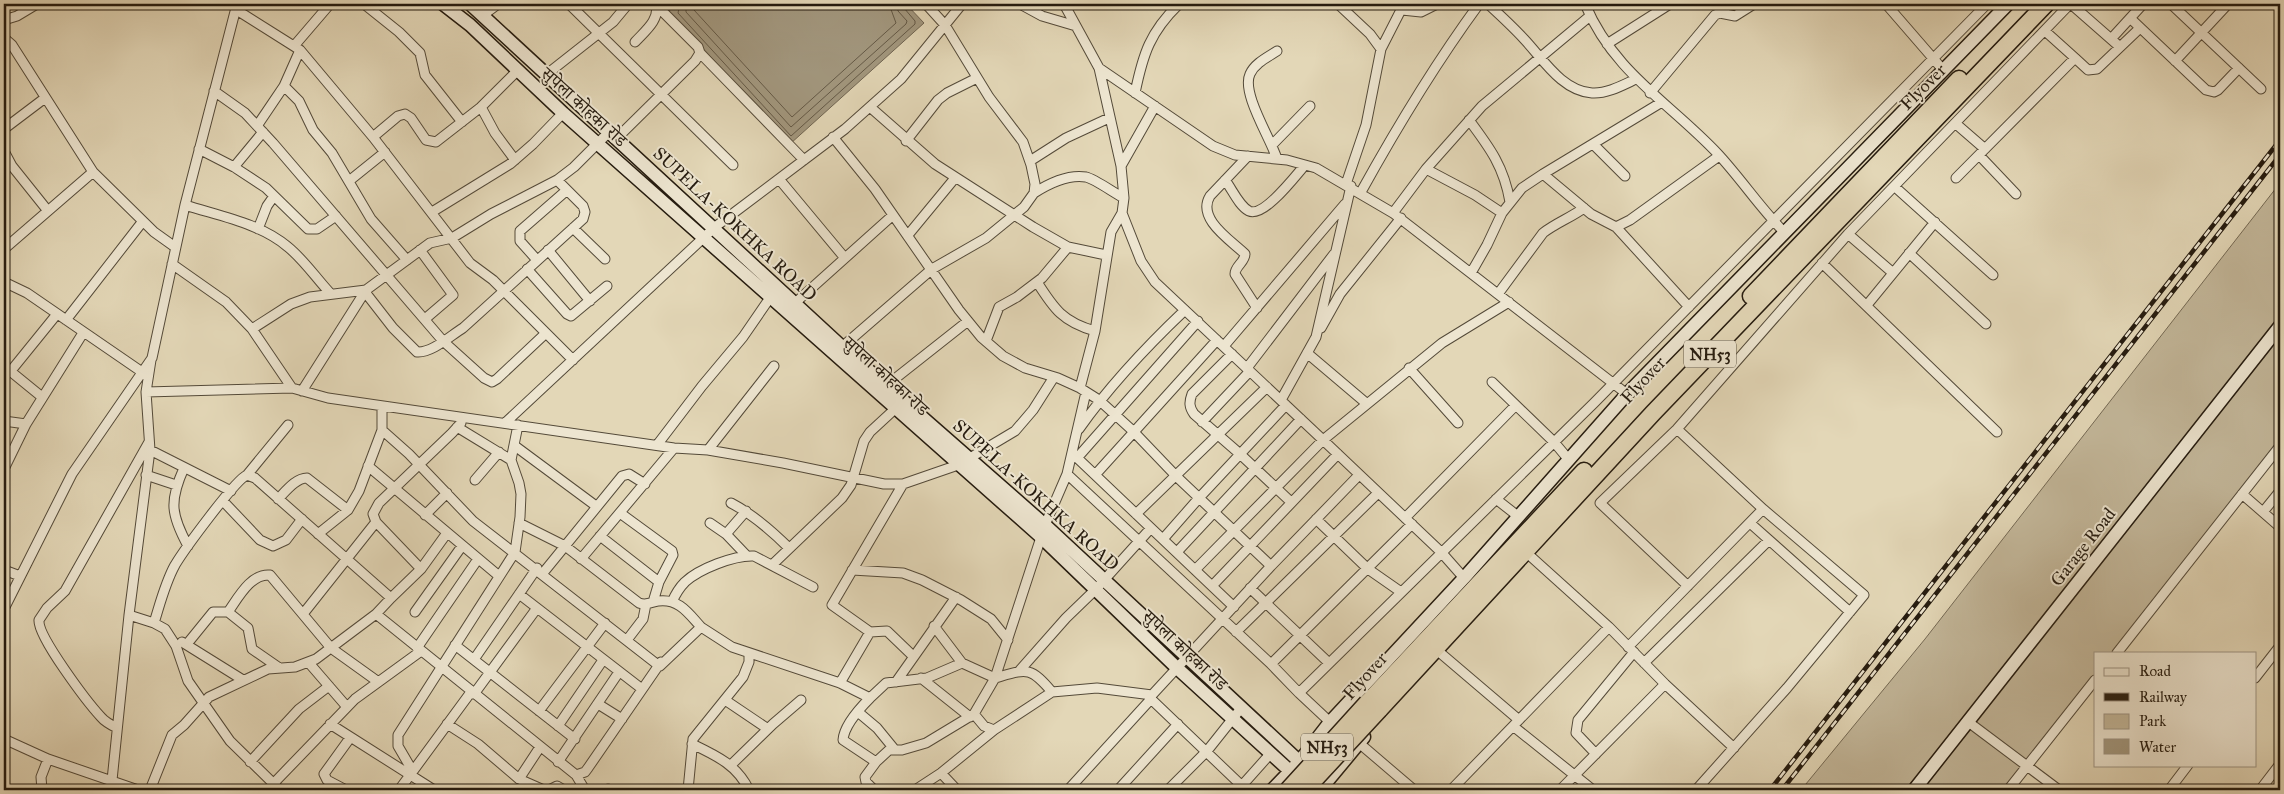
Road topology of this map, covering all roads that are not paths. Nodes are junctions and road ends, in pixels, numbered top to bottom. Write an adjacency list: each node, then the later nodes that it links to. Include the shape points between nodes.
1 (36, 4): 37 (street)
2 (330, 4): 50 (street)
3 (364, 4): 80 (street, via 420,53 425,74)
4 (444, 4): 60 (street, सुपेला कोहका रोड)
5 (470, 4): 34 (street, SUPELA-KOKHKA ROAD)
6 (498, 4): 34 (street)
7 (569, 4): 43 (street)
8 (628, 4): 43 (street)
9 (926, 4): 38 (street)
10 (962, 4): 38 (street)
11 (1020, 4): 39 (street, via 1042,16)
12 (1064, 4): 39 (street)
13 (1178, 4): 68 (street, via 1160,22 1152,36 1142,57)
14 (1338, 4): 51 (street)
15 (1437, 4): 33 (street, via 1421,12)
16 (1479, 4): 120 (street, via 1411,103)
17 (1488, 4): 55 (street)
18 (1585, 4): 35 (street)
19 (1670, 4): 47 (street)
20 (1754, 4): 69 (street, via 1735,16 1715,15)
21 (1886, 4): 56 (street)
22 (1987, 4): 56 (street)
23 (2008, 4): 61 (street)
24 (2033, 4): 489 (highway, Flyover / NH53, bridge, via 1646,406)
25 (2046, 4): 465 (highway, Flyover / NH53, bridge)
26 (2054, 4): 327 (street)
27 (2071, 4): 41 (street); 45 (street)
28 (2143, 4): 36 (street)
29 (2171, 4): 42 (street)
30 (2228, 4): 42 (street)
31 (657, 5): 46 (street, via 655,18); 53 (street, via 698,46)
32 (236, 6): 50 (street); 67 (street)
33 (1403, 7): 51 (street)
34 (483, 16): 62 (street, SUPELA-KOKHKA ROAD)
35 (1590, 16): 47 (street); 55 (street)
36 (2130, 18): 40 (street); 45 (street)
37 (4, 20)
38 (945, 25): 63 (street); 76 (street, via 901,79)
39 (1076, 26): 58 (street)
40 (2140, 28): 48 (street); 57 (street)
41 (2045, 30): 54 (street); 81 (street)
42 (2201, 33): 57 (street); 59 (street)
43 (599, 34): 62 (street); 70 (street)
44 (4, 38): 49 (street)
45 (2111, 39): 48 (street)
46 (635, 42)
47 (1607, 44): 64 (street)
48 (2120, 47): 54 (street, via 2097,69 2088,70)
49 (8, 48): 71 (street)
50 (297, 48): 65 (street); 85 (street)
51 (1381, 49): 117 (street, via 1366,124)
52 (1277, 51): 90 (street, via 1253,68 1248,80 1250,95)
53 (700, 53): 70 (street); 99 (street)
54 (2075, 58): 94 (street)
55 (1541, 59): 64 (street, via 1575,89 1592,93 1607,92); 79 (street)
56 (1933, 59): 61 (street); 138 (street)
57 (2176, 61): 59 (street, via 2206,90 2214,92)
58 (1100, 68): 68 (street); 78 (street)
59 (2239, 68): 66 (street)
60 (518, 70): 75 (street); 77 (street, सुपेला कोहका रोड)
61 (1944, 71): 144 (street)
62 (547, 74): 84 (street, SUPELA-KOKHKA ROAD)
63 (977, 78): 87 (street, via 938,100); 100 (street, via 1020,137)
64 (1636, 79): 69 (street)
65 (284, 86): 83 (street); 116 (street, via 299,101 313,130)
66 (2261, 89)
67 (214, 91): 83 (street); 91 (street)
68 (1135, 93): 73 (street)
69 (1650, 93): 72 (street)
70 (660, 94): 84 (street); 101 (street)
71 (45, 98): 82 (street); 108 (street)
72 (1662, 102): 89 (street); 96 (street, via 1690,125)
73 (1155, 106): 95 (street, via 1213,146 1235,155); 104 (street)
74 (1310, 106): 90 (street)
75 (481, 107): 80 (street); 98 (street, via 495,134)
76 (870, 107): 86 (street); 87 (street)
77 (562, 112): 88 (street, सुपेला कोहका रोड); 98 (street)
78 (1109, 118): 100 (street, via 1066,138); 104 (street)
79 (1469, 120): 106 (street); 126 (street, via 1491,148 1505,176)
80 (462, 122): 85 (street, via 433,143 426,140 408,115 402,115)
81 (1954, 123): 94 (street); 118 (street)
82 (4, 129)
83 (260, 129): 105 (street); 135 (street)
84 (614, 135): 88 (street); 142 (street, SUPELA-KOKHKA ROAD)
85 (373, 137): 93 (street)
86 (833, 138): 99 (street); 133 (street)
87 (906, 141): 111 (street)
88 (598, 143): 114 (street); 148 (street, सुपेला कोहका रोड)
89 (1593, 144): 109 (street); 110 (street)
90 (1272, 145): 97 (street)
91 (199, 149): 105 (street); 127 (street)
92 (4, 151): 103 (street)
93 (385, 152): 116 (street); 130 (street)
94 (1982, 152): 112 (street); 122 (street)
95 (1248, 156): 97 (street); 115 (street)
96 (1719, 156): 138 (street); 140 (street)
97 (1277, 159): 102 (street)
98 (516, 160): 130 (street)
99 (804, 160): 113 (street)
100 (1030, 161): 121 (street)
101 (733, 165)
102 (1306, 165): 115 (street, via 1268,206 1253,212 1242,205); 117 (street)
103 (12, 166): 107 (street); 129 (street)
104 (1121, 166): 124 (street)
105 (234, 167): 123 (street)
106 (1426, 170): 132 (street, via 1475,194); 136 (street)
107 (4, 172)
108 (93, 172): 129 (street); 137 (street)
109 (1543, 174): 126 (street, via 1522,188); 128 (street)
110 (1625, 176)
111 (955, 178): 134 (street); 146 (street)
112 (1956, 178)
113 (779, 179): 142 (street); 157 (street)
114 (557, 180): 119 (street); 147 (street)
115 (1225, 180): 183 (street, via 1210,196 1207,208 1214,226 1245,254 1235,274)
116 (349, 181): 159 (street, via 380,231)
117 (1348, 185): 120 (street); 125 (street)
118 (1895, 187): 139 (street); 145 (street)
119 (567, 190): 141 (street, via 585,212 583,219); 160 (street, via 520,231 520,241)
120 (1360, 192): 136 (street)
121 (1034, 193): 124 (street, via 1056,181 1087,178); 134 (street)
122 (2016, 194)
123 (274, 196): 135 (street, via 308,229 317,229); 143 (street)
124 (1124, 198): 131 (street)
125 (1347, 202): 154 (street); 183 (street)
126 (1510, 202): 132 (street)
127 (185, 205): 143 (street); 150 (street)
128 (1584, 208): 140 (street); 176 (street, via 1543,233)
129 (48, 211): 151 (street)
130 (432, 212): 147 (street)
131 (1122, 213): 156 (street, via 1111,232); 184 (street, via 1141,261 1155,282)
132 (1502, 213): 165 (street)
133 (893, 215): 146 (street); 157 (street)
134 (1015, 215): 149 (street); 164 (street, via 986,238)
135 (336, 216): 167 (street)
136 (1397, 216): 165 (street); 196 (street, via 1340,294)
137 (143, 221): 150 (street); 187 (street)
138 (1773, 221): 144 (street); 182 (street)
139 (1935, 222): 155 (street); 168 (street)
140 (1616, 227): 182 (street)
141 (573, 228): 153 (street); 158 (street)
142 (715, 228): 148 (street); 172 (street, SUPELA-KOKHKA ROAD)
143 (258, 229): 175 (street, via 288,247)
144 (1785, 233): 219 (street)
145 (1848, 234): 161 (street); 166 (street)
146 (908, 235): 164 (street)
147 (452, 238): 152 (street, via 430,243); 173 (street, via 470,263)
148 (704, 238): 177 (street, सुपेला कोहका रोड); 204 (street)
149 (1068, 246): 156 (street); 170 (street)
150 (176, 247): 162 (street)
151 (4, 249)
152 (420, 250): 159 (street); 186 (street, via 453,295)
153 (548, 250): 160 (street); 178 (street)
154 (1335, 252): 196 (street); 208 (street)
155 (1909, 253): 166 (street); 190 (street)
156 (1106, 255): 193 (street)
157 (844, 257): 180 (street)
158 (605, 259)
159 (407, 260): 167 (street)
160 (537, 260): 163 (street)
161 (1822, 263): 181 (street); 238 (street)
162 (172, 264): 192 (street, via 226,302); 203 (street)
163 (527, 269): 173 (street); 178 (street, via 569,316 574,316)
164 (932, 269): 188 (street); 200 (street)
165 (1471, 273): 176 (street)
166 (1893, 273): 181 (street)
167 (387, 274): 174 (street); 186 (street)
168 (1993, 275)
169 (4, 282): 185 (street)
170 (1037, 282): 193 (street, via 1066,320); 198 (street, via 999,307)
171 (606, 286): 178 (street)
172 (779, 287): 177 (street); 180 (street, SUPELA-KOKHKA ROAD)
173 (503, 290): 195 (street); 197 (street, via 463,328)
174 (366, 291): 175 (street); 197 (street, via 393,328 417,352); 217 (street)
175 (330, 293): 192 (street, via 291,304)
176 (1498, 294): 179 (street)
177 (769, 297): 226 (street, सुपेला कोहका रोड); 247 (street, via 743,337)
178 (590, 301)
179 (1509, 302): 206 (street, via 1442,343); 212 (street)
180 (795, 303): 200 (street, SUPELA-KOKHKA ROAD)
181 (1867, 305): 241 (street)
182 (1689, 307): 212 (street)
183 (1257, 308): 199 (street)
184 (1185, 310): 189 (street); 221 (street)
185 (57, 314): 187 (street); 207 (street)
186 (425, 319): 197 (street)
187 (66, 320): 194 (street)
188 (968, 321): 198 (street); 213 (street)
189 (1198, 321): 199 (street); 227 (street)
190 (1986, 324)
191 (2280, 326): 429 (street, Garage Road)
192 (252, 329): 215 (street)
193 (1095, 331): 216 (street)
194 (83, 333): 209 (street); 220 (street)
195 (546, 333): 197 (street, via 492,382 476,372); 204 (street)
196 (1316, 337): 201 (street)
197 (443, 341)
198 (986, 341): 210 (street, via 1002,356 1025,368)
199 (1220, 343): 202 (street); 240 (street)
200 (842, 347): 213 (street, SUPELA-KOKHKA ROAD)
201 (1308, 353): 222 (street); 223 (street)
202 (1232, 354): 208 (street); 231 (street, via 1192,394 1190,408)
203 (152, 358): 209 (street); 218 (street)
204 (573, 360): 232 (street)
205 (774, 366): 252 (street)
206 (1409, 368): 223 (street); 233 (street)
207 (7, 369): 220 (street)
208 (1248, 369): 214 (street); 231 (street)
209 (142, 372): 340 (street, via 72,474)
210 (1054, 377): 216 (street); 257 (street, via 1033,410 1014,431)
211 (1492, 382): 225 (street)
212 (1613, 383): 219 (street); 246 (street)
213 (887, 385): 257 (street, SUPELA-KOKHKA ROAD)
214 (1267, 387): 222 (street); 243 (street)
215 (292, 388): 217 (street); 218 (street)
216 (1080, 388): 221 (street); 242 (street, via 1086,392)
217 (302, 391): 224 (street)
218 (146, 392): 244 (street)
219 (1627, 394): 259 (street)
220 (42, 397): 234 (street)
221 (1099, 400): 227 (street); 242 (street)
222 (1283, 402): 229 (street); 254 (street)
223 (1366, 403): 245 (street)
224 (382, 406): 228 (street); 239 (street)
225 (1515, 406): 246 (street); 302 (street)
226 (896, 408): 261 (street, सुपेला कोहका रोड); 272 (street, via 870,432)
227 (1114, 414): 240 (street); 256 (street)
228 (461, 418): 232 (street); 237 (street)
229 (1301, 419): 245 (street); 265 (street)
230 (4, 421): 234 (street)
231 (1202, 422): 243 (street)
232 (504, 423): 236 (street)
233 (1458, 423)
234 (26, 424): 263 (street)
235 (288, 425): 266 (street)
236 (518, 425): 247 (street); 248 (street)
237 (457, 427): 253 (street); 260 (street)
238 (1677, 428): 292 (street); 346 (street, via 1600,503)
239 (382, 430): 260 (street); 262 (street)
240 (1133, 430): 269 (street); 271 (street)
241 (1997, 432)
242 (1076, 433): 256 (street)
243 (1219, 435): 254 (street); 271 (street)
244 (150, 439): 251 (street); 436 (street, via 65,591 39,620 41,632 54,654 101,717)
245 (1323, 440): 255 (street); 278 (street)
246 (1554, 442): 259 (street); 286 (street)
247 (657, 445): 250 (street)
248 (515, 446): 258 (street); 290 (street)
249 (2280, 446): 283 (street)
250 (674, 448): 252 (street); 274 (street)
251 (150, 450): 264 (street); 268 (street)
252 (714, 451): 272 (street)
253 (499, 452): 258 (street); 273 (street)
254 (1240, 454): 265 (street); 285 (street)
255 (1338, 454): 270 (street); 288 (street)
256 (1074, 455): 267 (street); 269 (street)
257 (970, 458): 261 (street); 309 (street, SUPELA-KOKHKA ROAD)
258 (511, 460): 304 (street, via 519,483)
259 (1569, 460): 299 (street)
260 (418, 464): 277 (street); 281 (street)
261 (958, 465): 275 (street); 309 (street, सुपेला कोहका रोड)
262 (368, 466): 277 (street); 291 (street)
263 (4, 468)
264 (184, 468): 276 (street); 279 (street)
265 (1255, 468): 278 (street); 294 (street)
266 (247, 474): 279 (street); 284 (street)
267 (1066, 474): 309 (street); 318 (street)
268 (146, 475): 276 (street); 363 (street)
269 (1095, 475): 297 (street)
270 (1359, 475): 282 (street); 300 (street)
271 (1177, 477): 285 (street); 297 (street)
272 (853, 479): 275 (street); 323 (street, via 832,509)
273 (474, 480)
274 (645, 484): 290 (street, via 632,475 624,475); 295 (street)
275 (903, 484): 337 (street)
276 (176, 485): 319 (street, via 173,495 177,526)
277 (395, 487): 298 (street); 303 (street, via 375,509 372,516)
278 (1276, 487): 288 (street); 310 (street)
279 (231, 491): 287 (street)
280 (2280, 491): 296 (street)
281 (447, 493): 298 (street); 324 (street, via 473,521)
282 (1378, 493): 302 (street); 315 (street)
283 (2242, 494): 296 (street); 384 (street)
284 (278, 498): 291 (street, via 295,483 307,478); 301 (street)
285 (1199, 498): 294 (street); 316 (street)
286 (1496, 499): 299 (street); 326 (street)
287 (223, 501): 301 (street, via 260,540 273,546 286,540); 319 (street)
288 (1292, 502): 322 (street)
289 (731, 503): 293 (street)
290 (596, 506): 321 (street)
291 (348, 510): 311 (street)
292 (1763, 510): 306 (street); 360 (street, via 1864,595)
293 (746, 511): 313 (street); 323 (street, via 767,525)
294 (1213, 511): 310 (street); 325 (street)
295 (620, 512): 314 (street); 343 (street, via 672,551)
296 (2263, 512): 307 (street)
297 (1136, 514): 308 (street)
298 (425, 515): 312 (street)
299 (1519, 516): 342 (street)
300 (1316, 519): 315 (street); 333 (street)
301 (302, 520): 311 (street)
302 (1408, 521): 326 (street); 335 (street)
303 (376, 522): 330 (street); 334 (street)
304 (519, 523): 321 (street); 324 (street)
305 (710, 523): 313 (street)
306 (1750, 523): 317 (street); 346 (street)
307 (2280, 527)
308 (1151, 528): 316 (street); 318 (street)
309 (1043, 531): 344 (street, SUPELA-KOKHKA ROAD); 375 (street)
310 (1233, 531): 322 (street); 338 (street)
311 (318, 534): 330 (street)
312 (447, 534): 320 (street); 334 (street)
313 (726, 534): 328 (street)
314 (600, 536): 329 (street); 343 (street)
315 (1334, 536): 335 (street); 354 (street)
316 (1163, 539): 325 (street)
317 (1769, 540): 360 (street); 393 (street)
318 (1138, 541): 344 (street); 364 (street)
319 (188, 546): 365 (street, via 164,588)
320 (462, 546): 331 (street); 359 (street)
321 (564, 546): 329 (street); 339 (street)
322 (1249, 546): 333 (street); 345 (street)
323 (790, 548): 332 (street)
324 (515, 552): 339 (street); 341 (street)
325 (1176, 552): 338 (street)
326 (1441, 552): 342 (street); 349 (street)
327 (1528, 554): 369 (street); 383 (street)
328 (747, 556): 332 (street); 353 (street, via 735,557 696,574)
329 (581, 558): 353 (street, via 639,603)
330 (347, 559): 351 (street); 361 (street)
331 (478, 559): 341 (street); 381 (street)
332 (772, 564): 347 (street)
333 (1271, 566): 348 (street)
334 (421, 569): 351 (street)
335 (1368, 569): 349 (street); 372 (street)
336 (4, 570): 340 (street)
337 (852, 570): 352 (street, via 904,573); 370 (street, via 832,605)
338 (1196, 570): 345 (street)
339 (540, 571): 350 (street); 366 (street)
340 (20, 576): 357 (street)
341 (499, 576): 377 (street)
342 (1464, 578): 430 (street)
343 (659, 582): 353 (street)
344 (1100, 585): 388 (street, SUPELA-KOKHKA ROAD); 398 (street, सुपेला कोहका रोड); 399 (street)
345 (1212, 586): 355 (street)
346 (1688, 586): 382 (street)
347 (813, 587)
348 (1250, 588): 354 (street); 355 (street)
349 (1401, 592): 392 (street)
350 (519, 594): 356 (street); 387 (street)
351 (392, 598): 362 (street)
352 (956, 598): 367 (street); 375 (street, via 991,619)
353 (660, 602): 368 (street, via 682,605); 374 (street)
354 (1266, 603): 371 (street); 372 (street)
355 (1234, 606): 364 (street)
356 (536, 608): 380 (street); 400 (street)
357 (4, 609)
358 (228, 612): 361 (street, via 251,582 265,574 275,580); 376 (street, via 213,612); 396 (street, via 248,628 252,649)
359 (414, 612)
360 (1850, 612): 445 (street)
361 (303, 614): 379 (street)
362 (376, 614): 379 (street); 381 (street)
363 (129, 616): 365 (street); 436 (street)
364 (1222, 619): 371 (street); 388 (street)
365 (154, 623): 373 (street)
366 (606, 623): 374 (street); 380 (street)
367 (934, 626): 386 (street); 391 (street)
368 (701, 627): 385 (street, via 732,647); 394 (street)
369 (1609, 628): 382 (street); 431 (street)
370 (870, 632): 386 (street, via 887,631); 409 (street)
371 (1236, 632): 395 (street)
372 (1300, 635): 392 (street); 395 (street)
373 (170, 636): 376 (street); 420 (street, via 188,681)
374 (626, 640): 394 (street)
375 (1008, 640): 404 (street)
376 (187, 644): 405 (street)
377 (455, 645): 387 (street); 397 (street)
378 (2280, 646): 402 (street)
379 (331, 648): 390 (street); 406 (street)
380 (587, 648): 389 (street); 424 (street)
381 (419, 649): 397 (street); 406 (street)
382 (1631, 650): 393 (street); 449 (street, via 1578,720 1576,733)
383 (1438, 651): 431 (street); 442 (street)
384 (2118, 652)
385 (749, 653): 409 (street); 418 (street, via 750,662 743,677)
386 (913, 656): 408 (street)
387 (474, 658): 400 (street)
388 (1188, 658): 398 (street); 423 (street, SUPELA-KOKHKA ROAD)
389 (603, 660): 401 (street); 435 (street)
390 (308, 662): 396 (street, via 295,667); 411 (street)
391 (962, 663): 403 (street); 404 (street)
392 (1330, 663): 415 (street)
393 (1644, 663): 410 (street)
394 (660, 664): 412 (street)
395 (1270, 664): 415 (street)
396 (278, 667): 405 (street)
397 (440, 667): 414 (street); 459 (street, via 398,735 398,746)
398 (1177, 668): 416 (street); 427 (street, सुपेला कोहका रोड)
399 (1020, 670): 404 (street); 413 (street, via 1038,675)
400 (490, 672): 414 (street); 424 (street)
401 (619, 672): 412 (street); 421 (street)
402 (2256, 677)
403 (921, 678): 408 (street); 426 (street)
404 (995, 678): 426 (street)
405 (244, 680): 420 (street, via 215,693)
406 (377, 681): 422 (street)
407 (2094, 681): 456 (street)
408 (896, 682): 417 (street, via 886,683)
409 (840, 683): 417 (street)
410 (1665, 684): 445 (street); 449 (street)
411 (329, 686): 422 (street); 451 (street, via 298,709)
412 (642, 689): 428 (street)
413 (1052, 692): 416 (street, via 1097,688); 438 (street)
414 (472, 693): 433 (street); 444 (street)
415 (1300, 693): 430 (street)
416 (1152, 697): 434 (street); 485 (street)
417 (870, 698): 425 (street)
418 (725, 700): 437 (street); 443 (street, via 697,732)
419 (801, 700): 437 (street)
420 (204, 702): 451 (street, via 230,741); 473 (street, via 172,735)
421 (598, 704): 428 (street); 441 (street)
422 (347, 707): 432 (street)
423 (1242, 707): 427 (street); 458 (street, SUPELA-KOKHKA ROAD)
424 (539, 711): 435 (street)
425 (858, 712): 446 (street); 453 (street, via 843,740)
426 (972, 716): 438 (street); 446 (street, via 926,742)
427 (1233, 718): 447 (street); 448 (street, सुपेला कोहका रोड)
428 (622, 719): 462 (street, via 588,768)
429 (1967, 721): 456 (street); 495 (street, Garage Road)
430 (1330, 722): 458 (street)
431 (1516, 723): 461 (street); 491 (street)
432 (330, 724): 439 (street); 466 (street)
433 (447, 724): 459 (street); 463 (street, via 478,744)
434 (1178, 724): 447 (street); 486 (street)
435 (558, 726): 441 (street)
436 (117, 728): 464 (street)
437 (768, 729): 455 (street)
438 (994, 730): 460 (street)
439 (350, 738): 459 (street); 474 (street, via 324,774 327,780)
440 (4, 739): 450 (street)
441 (575, 739): 452 (street)
442 (1359, 743): 469 (street); 490 (street)
443 (692, 744): 455 (street); 481 (street)
444 (540, 747): 452 (street); 463 (street)
445 (1734, 748): 494 (street)
446 (895, 750): 453 (street, via 889,750)
447 (1207, 751): 467 (street); 487 (street)
448 (1271, 753): 458 (street, सुपेला कोहका रोड); 467 (street)
449 (1596, 754): 461 (street)
450 (48, 759): 464 (street); 470 (street, via 41,781)
451 (250, 762): 466 (street)
452 (558, 762): 462 (street)
453 (876, 762): 483 (street, via 865,780)
454 (2280, 764): 499 (street)
455 (731, 765): 482 (street)
456 (2028, 765): 496 (street); 497 (street)
457 (2187, 766): 498 (street)
458 (1295, 767): 465 (street, SUPELA-KOKHKA ROAD); 488 (street)
459 (411, 772): 475 (street); 476 (street)
460 (941, 773): 468 (street); 484 (street)
461 (1575, 774): 492 (street); 493 (street)
462 (576, 775): 480 (street)
463 (519, 779): 477 (street)
464 (112, 780): 471 (street); 472 (street)
465 (1305, 780): 469 (street, SUPELA-KOKHKA ROAD)
466 (277, 787)
467 (1240, 788)
468 (952, 789)
469 (1322, 789)
470 (42, 790)
471 (111, 790)
472 (138, 790)
473 (150, 790)
474 (346, 790)
475 (398, 790)
476 (434, 790)
477 (544, 790)
478 (549, 790): 479 (street, via 557,786)
479 (564, 790)
480 (585, 790)
481 (688, 790)
482 (749, 790)
483 (874, 790)
484 (915, 790)
485 (1068, 790)
486 (1118, 790)
487 (1168, 790)
488 (1272, 790)
489 (1288, 790)
490 (1414, 790)
491 (1451, 790)
492 (1560, 790)
493 (1593, 790)
494 (1696, 790)
495 (1914, 790)
496 (2008, 790)
497 (2059, 790)
498 (2169, 790)
499 (2260, 790)

